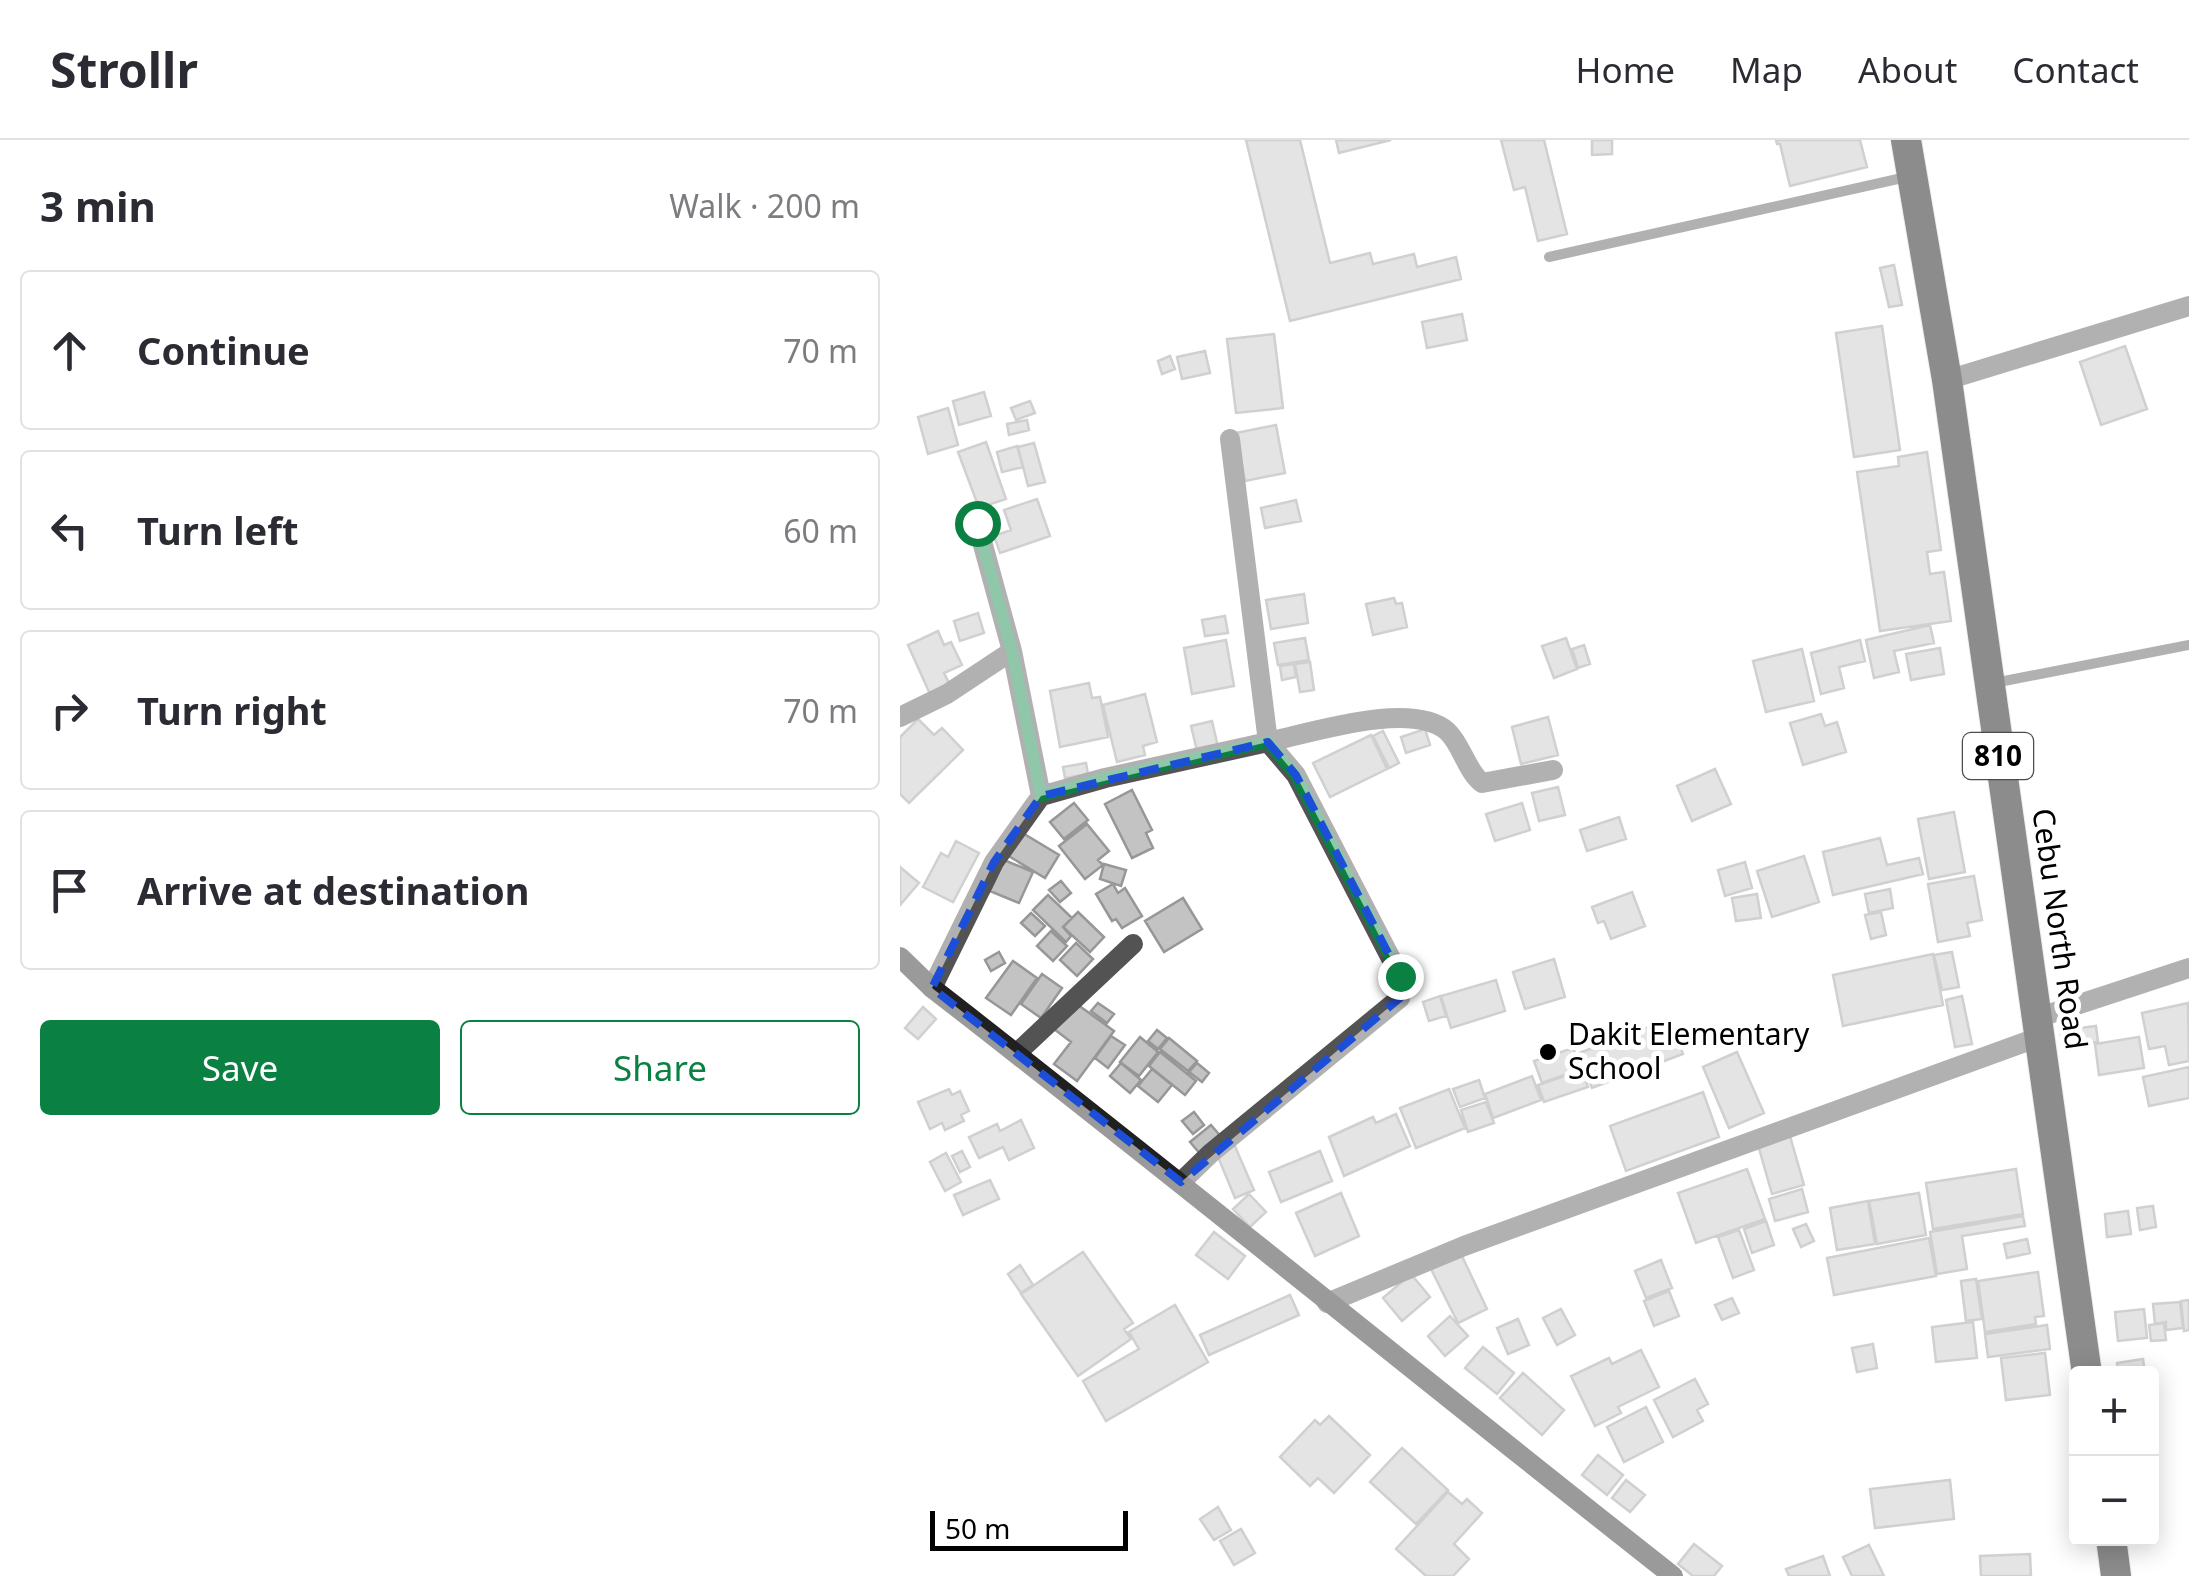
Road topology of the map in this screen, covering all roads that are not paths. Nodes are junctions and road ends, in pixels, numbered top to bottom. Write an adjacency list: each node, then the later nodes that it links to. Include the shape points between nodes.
1 (1906, 140): 2 (highway, Cebu North Road / 810)
2 (1912, 176): 3 (lane); 5 (highway, Cebu North Road / 810)
3 (1550, 257)
4 (2189, 306): 5 (street)
5 (1947, 380): 10 (highway, Cebu North Road / 810)
6 (1230, 439): 12 (street)
7 (977, 523): 9 (street)
8 (2189, 645): 10 (lane)
9 (1012, 651): 11 (street); 14 (street)
10 (1988, 684): 19 (highway, Cebu North Road / 810)
11 (900, 717)
12 (1268, 742): 13 (street, via 1388,717 1427,721 1447,732 1482,784); 14 (street); 21 (street, via 1296,776 1331,842 1400,976 1400,998)
13 (1553, 770)
14 (1041, 796): 18 (street, via 994,862)
15 (1134, 944): 20 (street)
16 (900, 957): 18 (main road)
17 (2189, 968): 19 (street)
18 (932, 988): 20 (main road)
19 (2038, 1028): 22 (street); 23 (highway, Cebu North Road / 810)
20 (1017, 1054): 21 (main road)
21 (1181, 1182): 22 (main road)
22 (1327, 1303): 25 (main road)
23 (2086, 1366)
24 (2111, 1546): 26 (highway)
25 (1674, 1576)
26 (2116, 1576)

